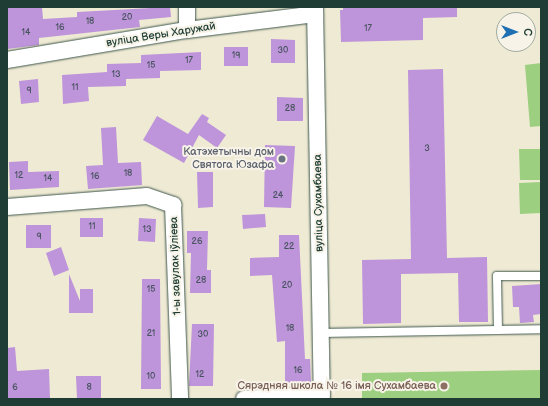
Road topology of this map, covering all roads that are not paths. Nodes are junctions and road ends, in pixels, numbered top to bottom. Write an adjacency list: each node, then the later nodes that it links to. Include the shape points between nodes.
1 (187, 7): 3 (street)
2 (315, 11): 3 (street, вуліца Веры Харужай); 9 (street, вуліца Сухамбаева)
3 (187, 30): 4 (street, вуліца Веры Харужай)
4 (7, 60)
5 (7, 207): 11 (street, 1-ы завулак Іўліева, via 146,196 174,205)
6 (541, 276): 8 (lane, via 497,276)
7 (541, 329): 8 (lane)
8 (498, 330): 9 (lane)
9 (321, 333): 10 (street, вуліца Сухамбаева)
10 (322, 397): 12 (street)
11 (180, 399)
12 (244, 399)

